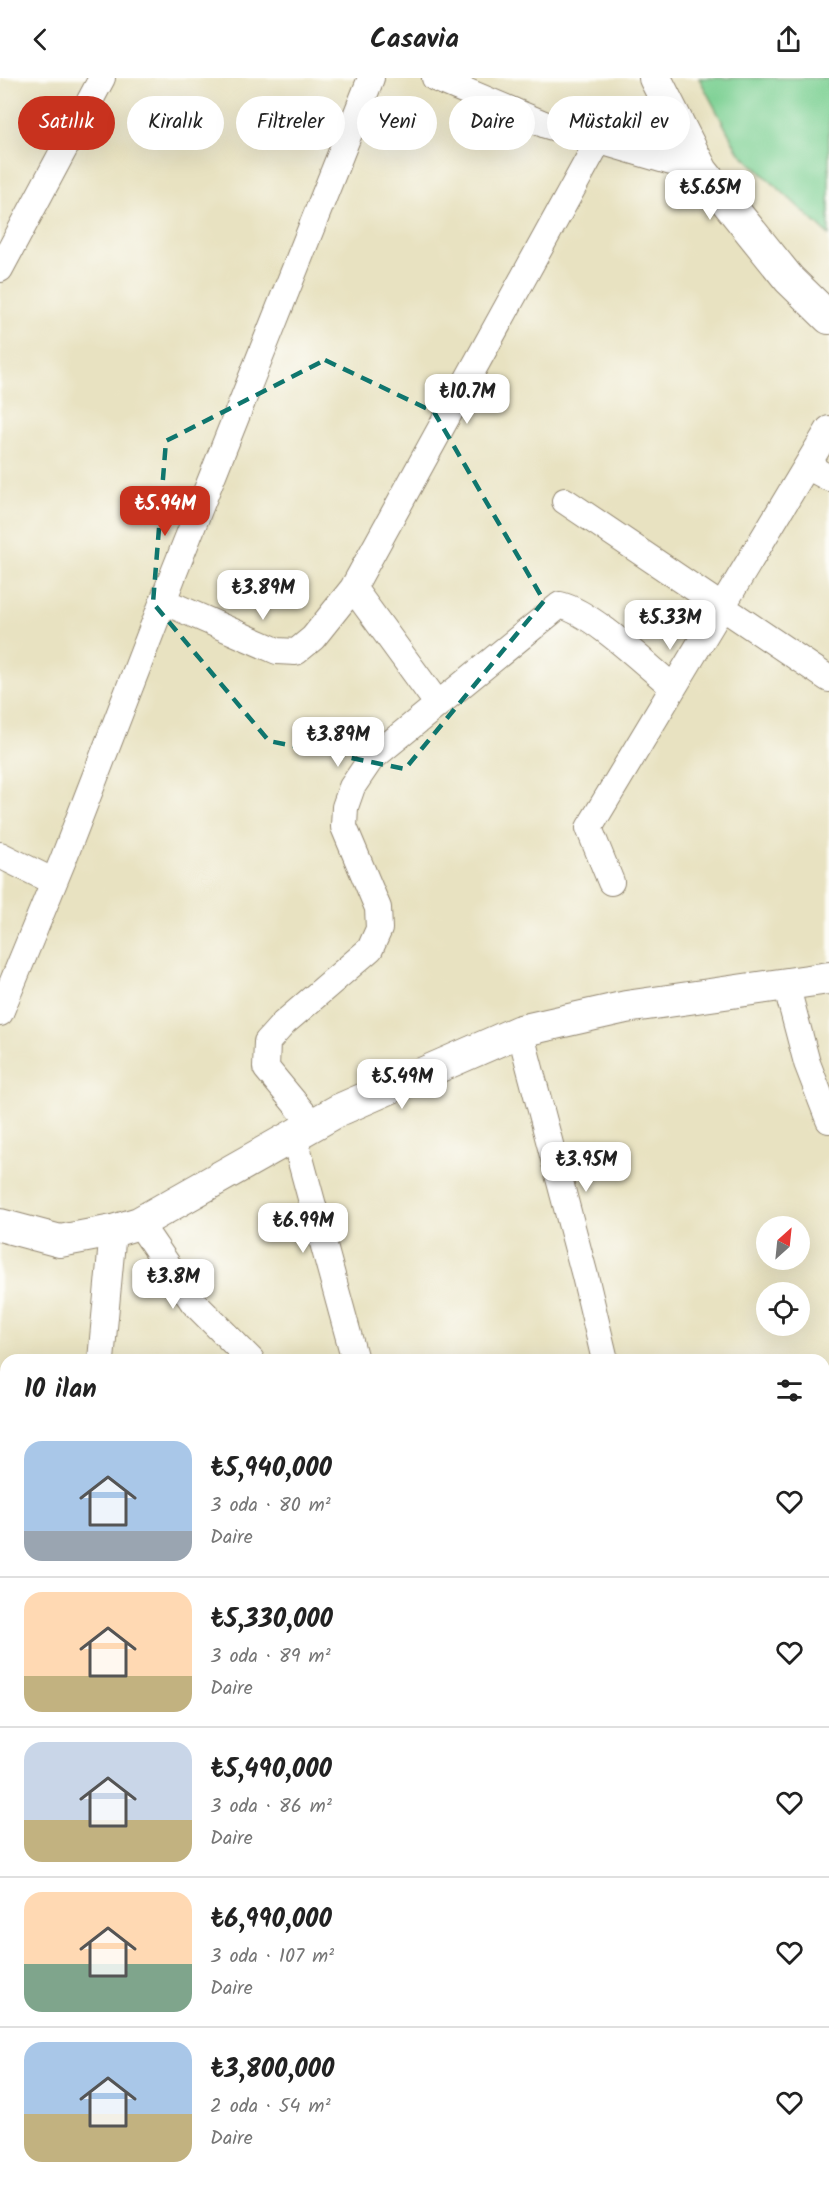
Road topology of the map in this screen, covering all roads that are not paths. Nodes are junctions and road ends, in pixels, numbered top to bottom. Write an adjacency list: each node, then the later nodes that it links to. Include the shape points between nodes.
1 (102, 78): 9 (street)
2 (371, 78): 16 (street)
3 (435, 78): 5 (street)
4 (655, 78): 8 (street)
5 (547, 125)
6 (593, 150): 15 (street)
7 (632, 150): 8 (street)
8 (702, 171): 10 (street, via 789,279)
9 (0, 269)
10 (829, 318)
11 (829, 429): 12 (street)
12 (807, 466): 13 (street); 17 (street)
13 (829, 478)
14 (565, 501): 17 (street)
15 (353, 588): 16 (street, via 313,638 296,652 277,651); 20 (street)
16 (163, 601): 22 (street)
17 (722, 607): 18 (street); 19 (street)
18 (829, 679)
19 (673, 687): 20 (street, via 589,618 560,605); 23 (street, via 588,828)
20 (437, 703): 29 (street, via 371,759 352,787 345,807 344,827 378,908 379,929 370,949 267,1042 266,1068)
21 (0, 855): 22 (street)
22 (54, 882): 26 (street)
23 (611, 882)
24 (829, 978): 25 (street)
25 (786, 984): 27 (street, via 626,1007); 28 (street, via 807,1063)
26 (0, 1013)
27 (520, 1031): 29 (street, via 339,1110); 35 (street)
28 (829, 1120)
29 (304, 1130): 31 (street); 34 (street)
30 (0, 1225): 31 (street, via 60,1241)
31 (126, 1227): 32 (street); 33 (street)
32 (102, 1354)
33 (244, 1354)
34 (354, 1354)
35 (604, 1354)

